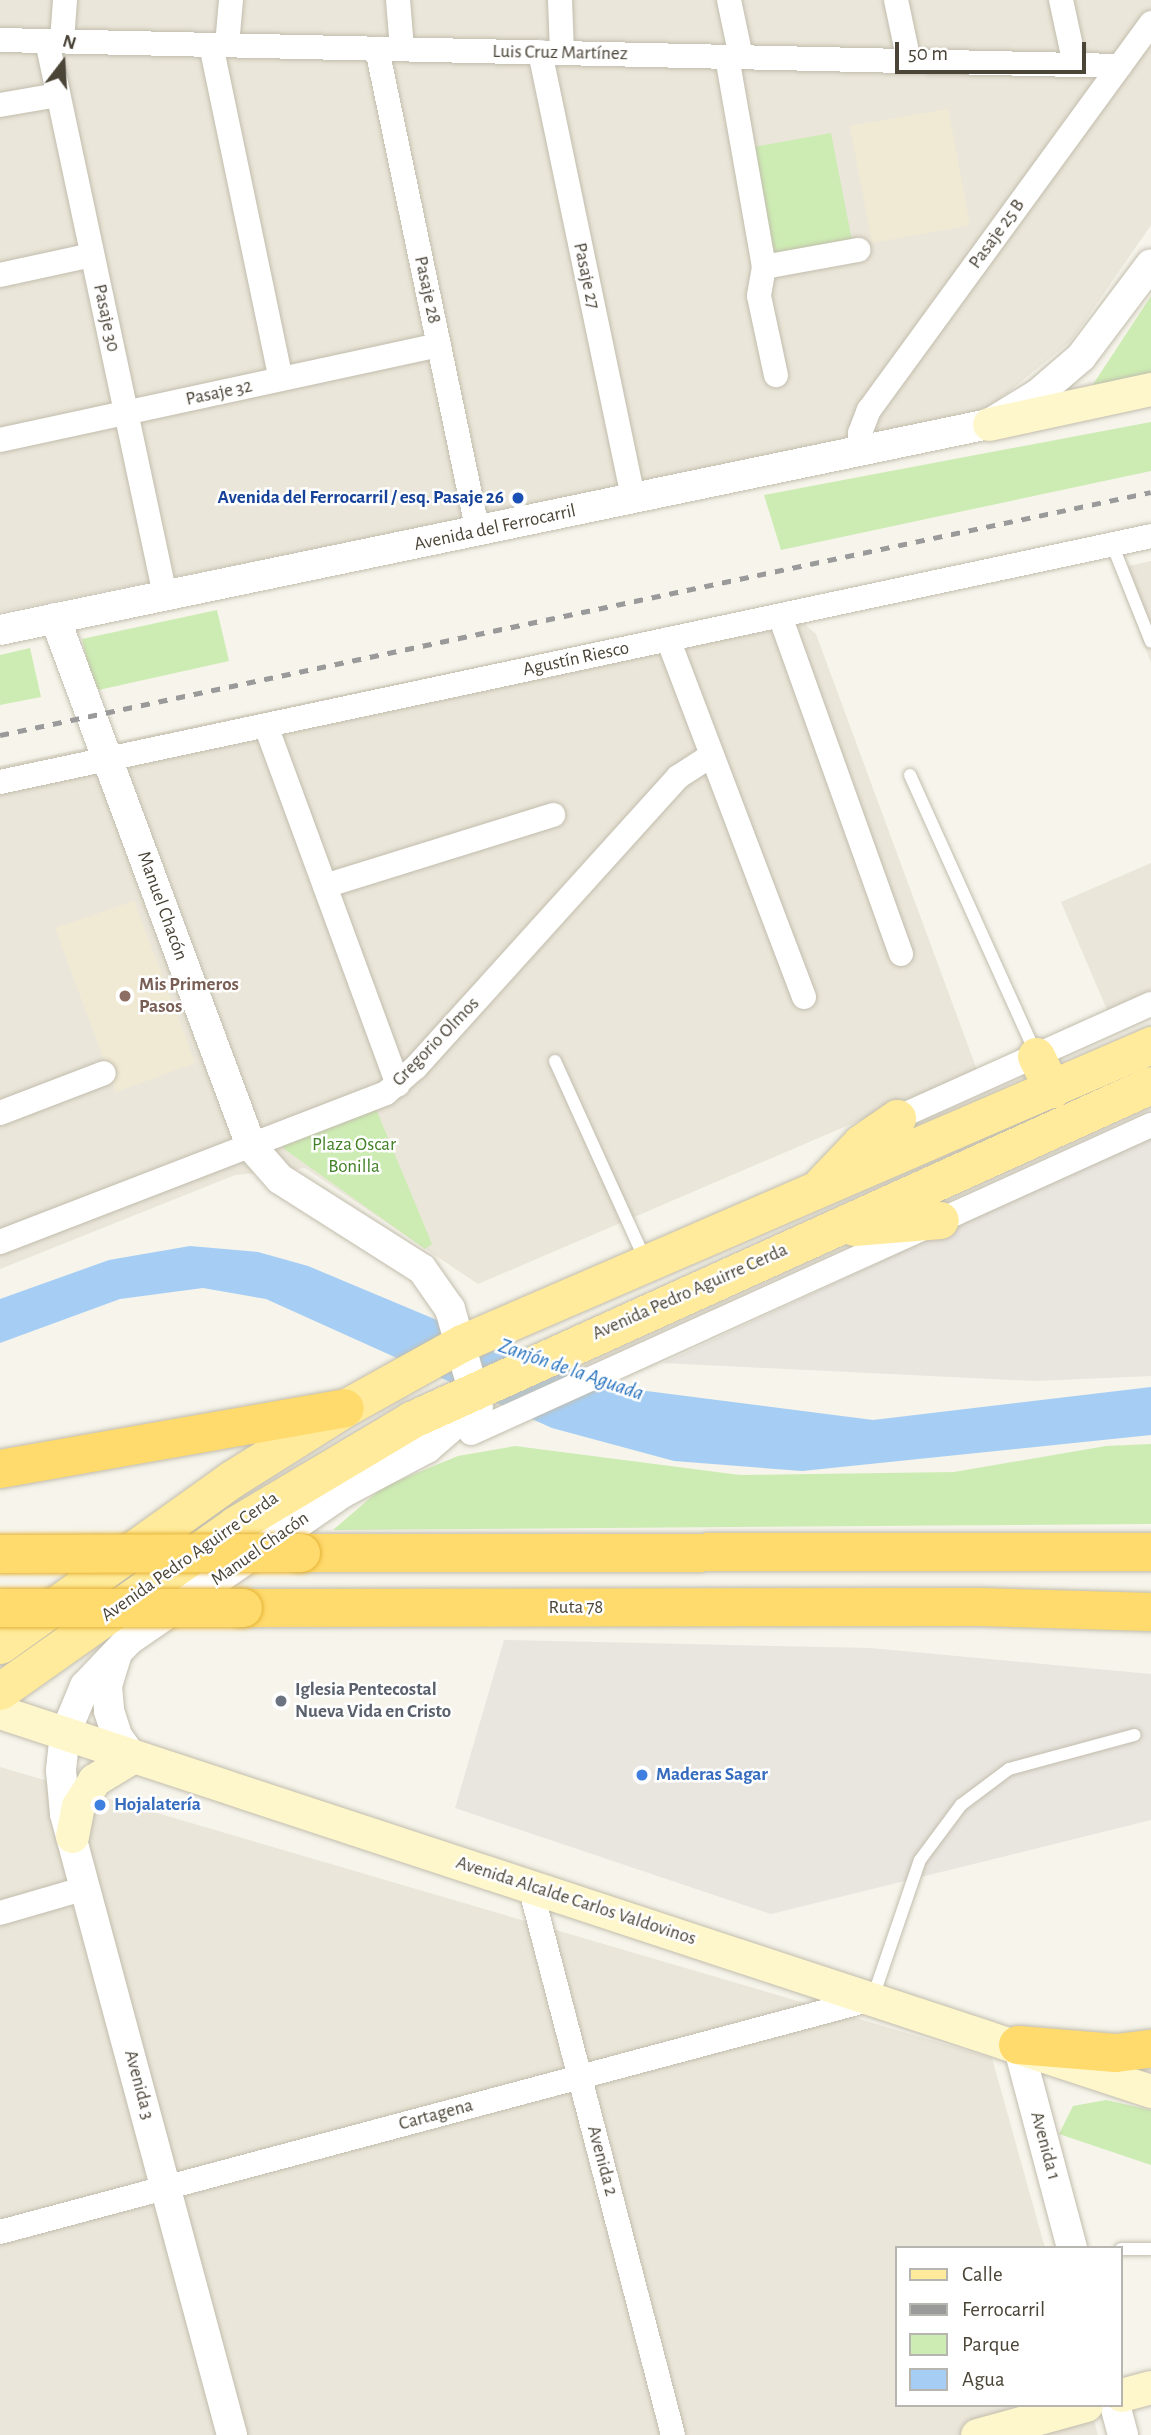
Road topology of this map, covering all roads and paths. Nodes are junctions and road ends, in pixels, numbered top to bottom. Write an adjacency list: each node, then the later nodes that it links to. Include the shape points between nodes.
1 (65, 0): 10 (street, Pasaje 30)
2 (231, 0): 11 (street)
3 (398, 0): 13 (street)
4 (560, 0): 14 (street, Pasaje 27)
5 (729, 0): 15 (street)
6 (896, 0): 16 (street)
7 (1061, 0): 17 (street)
8 (1151, 23): 18 (street, Pasaje 25 B)
9 (0, 40): 10 (street, Luis Cruz Martínez)
10 (55, 41): 11 (street, Luis Cruz Martínez); 19 (street, Pasaje 30)
11 (219, 45): 12 (street, Luis Cruz Martínez); 28 (street)
12 (377, 49): 13 (street, Luis Cruz Martínez); 26 (street, Pasaje 28)
13 (402, 50): 14 (street, Luis Cruz Martínez)
14 (551, 53): 15 (street, Luis Cruz Martínez); 34 (street, Pasaje 27)
15 (734, 57): 16 (street, Luis Cruz Martínez); 24 (street)
16 (909, 61): 17 (street, Luis Cruz Martínez)
17 (1075, 65): 18 (street, Luis Cruz Martínez)
18 (1120, 66): 33 (street, Pasaje 25 B, via 869,410 860,433)
19 (58, 94): 20 (street); 22 (street, Pasaje 30)
20 (0, 105)
21 (858, 250): 24 (street)
22 (92, 256): 25 (street); 30 (street, Pasaje 30)
23 (1151, 264): 31 (street, Avenida del Ferrocarril, via 1081,356 1038,394)
24 (764, 267): 27 (street, via 759,296)
25 (0, 275)
26 (439, 345): 28 (street, Pasaje 32); 35 (street, Pasaje 28)
27 (776, 375)
28 (281, 379): 30 (street, Pasaje 32)
29 (1151, 390): 31 (main road)
30 (126, 413): 32 (street, Pasaje 32); 38 (street, Pasaje 30)
31 (989, 424): 33 (street, Avenida del Ferrocarril)
32 (0, 440)
33 (860, 452): 34 (street, Avenida del Ferrocarril)
34 (633, 499): 35 (street, Avenida del Ferrocarril)
35 (478, 531): 38 (street, Avenida del Ferrocarril)
36 (1151, 536): 37 (street, Agustín Riesco)
37 (1112, 544): 39 (street, Agustín Riesco); 43 (lane)
38 (165, 595): 40 (street, Avenida del Ferrocarril)
39 (779, 616): 42 (street, Agustín Riesco); 51 (street)
40 (55, 618): 41 (street, Avenida del Ferrocarril); 46 (street, Manuel Chacón)
41 (0, 629)
42 (668, 639): 44 (street, Agustín Riesco); 45 (street)
43 (1151, 642)
44 (266, 726): 46 (street, Agustín Riesco); 50 (street)
45 (712, 755): 52 (street); 58 (street, Gregorio Olmos, via 678,777)
46 (107, 759): 48 (street, Agustín Riesco); 64 (street, Manuel Chacón)
47 (909, 775): 55 (lane)
48 (0, 782)
49 (552, 815): 50 (street)
50 (325, 886): 58 (street)
51 (901, 954)
52 (804, 997)
53 (1151, 1004): 55 (street)
54 (1151, 1045): 60 (main road, Avenida Pedro Aguirre Cerda)
55 (1036, 1056): 60 (main road); 62 (street)
56 (555, 1061): 69 (lane)
57 (104, 1073): 61 (street)
58 (398, 1084): 64 (street, Gregorio Olmos, via 386,1093)
59 (1151, 1085): 67 (main road, Avenida Pedro Aguirre Cerda)
60 (1052, 1089): 65 (main road, Avenida Pedro Aguirre Cerda)
61 (0, 1113)
62 (897, 1118): 65 (main road, via 861,1143)
63 (1151, 1125): 66 (street, Avenida Pedro Aguirre Cerda)
64 (251, 1146): 68 (street, Gregorio Olmos); 70 (street, Manuel Chacón, via 280,1179 422,1269 450,1309)
65 (813, 1195): 69 (main road, Avenida Pedro Aguirre Cerda)
66 (940, 1220): 67 (main road); 72 (street, Avenida Pedro Aguirre Cerda, via 612,1368)
67 (828, 1228): 72 (main road, Avenida Pedro Aguirre Cerda, via 552,1354)
68 (0, 1242)
69 (647, 1263): 70 (main road, Avenida Pedro Aguirre Cerda)
70 (462, 1343): 71 (main road, Avenida Pedro Aguirre Cerda); 72 (street, Manuel Chacón)
71 (345, 1408): 73 (highway); 80 (main road, Avenida Pedro Aguirre Cerda, via 232,1479)
72 (471, 1413): 81 (street, Manuel Chacón, via 407,1459 325,1504); 82 (main road, Avenida Pedro Aguirre Cerda, via 276,1498)
73 (0, 1469)
74 (1151, 1552): 75 (highway, bridge)
75 (0, 1554)
76 (979, 1607): 77 (highway, Ruta 78, bridge); 78 (highway, Ruta 78); 79 (highway)
77 (0, 1608)
78 (1151, 1612)
79 (1151, 1638)
80 (0, 1645)
81 (118, 1649): 84 (street, Manuel Chacón, via 85,1686); 86 (street, via 109,1673 109,1711 117,1736)
82 (0, 1691)
83 (0, 1712): 84 (main road, Avenida Alcalde Carlos Valdovinos)
84 (65, 1734): 86 (main road, Avenida Alcalde Carlos Valdovinos); 87 (street, Avenida 3, via 62,1792)
85 (1134, 1735): 91 (lane, via 1009,1769 961,1805 920,1860)
86 (132, 1757): 87 (main road, via 105,1770 89,1786 78,1806); 88 (main road, Avenida Alcalde Carlos Valdovinos)
87 (72, 1836): 89 (street, Avenida 3)
88 (530, 1886): 91 (main road, Avenida Alcalde Carlos Valdovinos); 94 (street, Avenida 2)
89 (86, 1888): 90 (street); 96 (street, Avenida 3)
90 (0, 1913)
91 (873, 1998): 92 (main road, Avenida Alcalde Carlos Valdovinos); 94 (street, Cartagena)
92 (1018, 2045): 93 (highway, via 1116,2053); 95 (main road, Avenida Alcalde Carlos Valdovinos); 98 (street, Avenida 1)
93 (1151, 2049)
94 (580, 2076): 96 (street, Cartagena); 106 (street, Avenida 2)
95 (1151, 2091)
96 (166, 2187): 97 (street, Cartagena); 105 (street, Avenida 3)
97 (0, 2232)
98 (1071, 2246)
99 (1123, 2249): 100 (lane)
100 (1151, 2249)
101 (1151, 2388): 102 (main road)
102 (1123, 2395)
103 (1079, 2407): 107 (main road)
104 (1116, 2407): 108 (street)
105 (232, 2435)
106 (673, 2435)
107 (977, 2435)
108 (1123, 2435)

